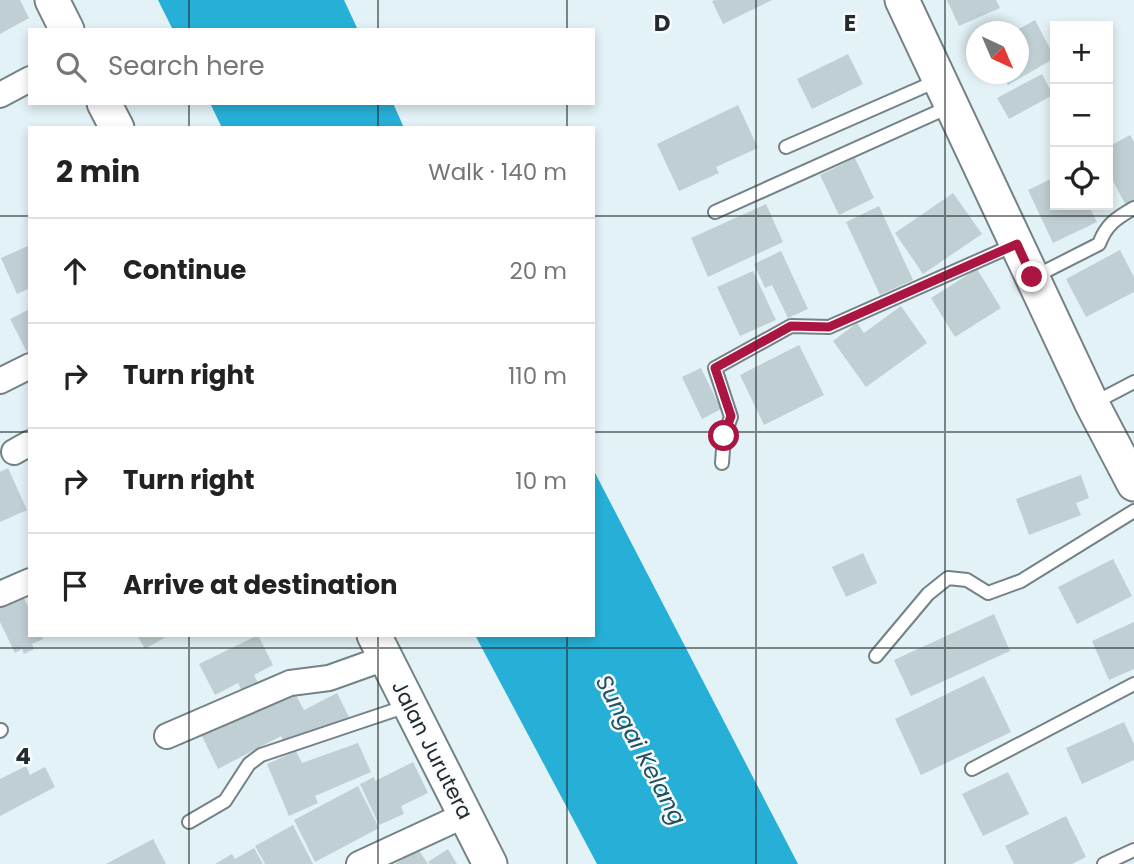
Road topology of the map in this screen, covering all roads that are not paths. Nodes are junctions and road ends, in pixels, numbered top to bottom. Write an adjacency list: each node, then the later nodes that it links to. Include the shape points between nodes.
1 (52, 0): 3 (street)
2 (902, 0): 5 (street)
3 (66, 28)
4 (28, 80): 6 (street)
5 (945, 93): 9 (lane); 11 (lane); 12 (street)
6 (0, 95)
7 (105, 105): 8 (street)
8 (116, 126)
9 (786, 148)
10 (1134, 208): 13 (lane, via 1114,219 1099,244)
11 (715, 212)
12 (1017, 244): 13 (street); 18 (lane, via 829,327 791,326 715,368 731,416)
13 (1032, 277): 17 (street)
14 (28, 367): 15 (street)
15 (0, 381)
16 (1134, 382): 17 (lane)
17 (1092, 404): 19 (street)
18 (722, 463)
19 (1134, 484)
20 (1134, 512): 24 (lane, via 1021,581 988,593 967,580 948,578 928,594)
21 (28, 582): 22 (street)
22 (0, 594)
23 (380, 647): 26 (street, Jalan Jurutera); 27 (street, via 329,678 290,683)
24 (876, 656)
25 (1134, 684): 28 (lane)
26 (409, 705): 29 (street, Jalan Jurutera); 30 (lane, via 261,755 249,764 225,801)
27 (167, 736)
28 (972, 769)
29 (465, 815): 32 (street); 33 (street, Jalan Jurutera)
30 (189, 822)
31 (1134, 850): 34 (lane)
32 (359, 864)
33 (490, 864)
34 (1104, 864)

